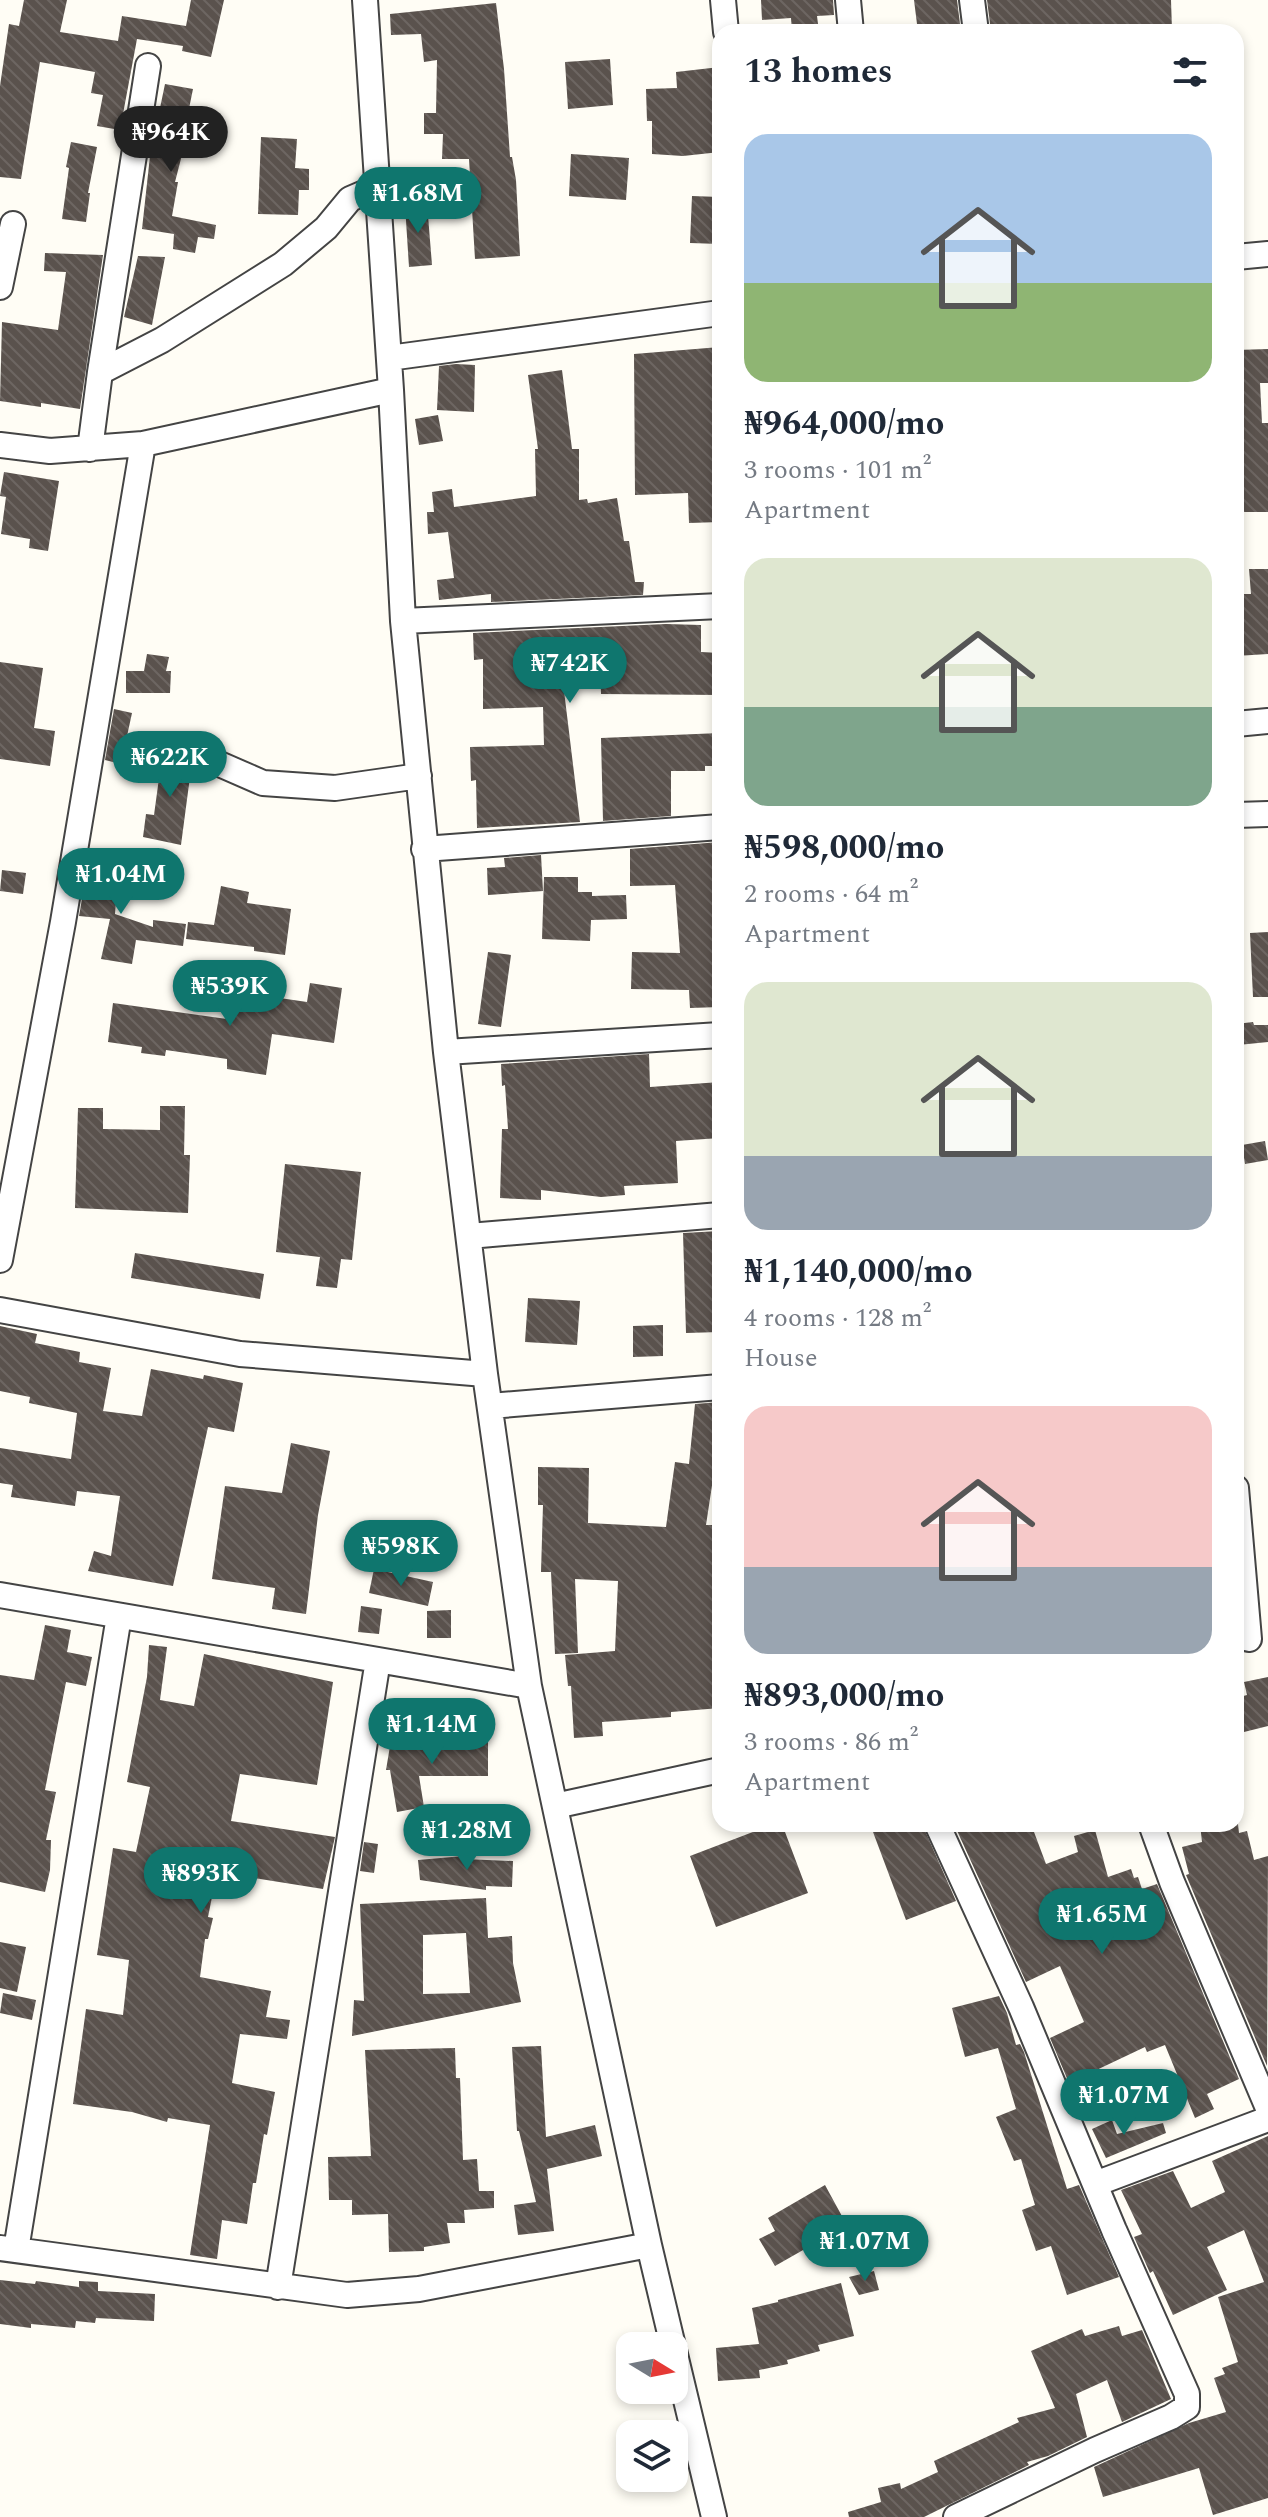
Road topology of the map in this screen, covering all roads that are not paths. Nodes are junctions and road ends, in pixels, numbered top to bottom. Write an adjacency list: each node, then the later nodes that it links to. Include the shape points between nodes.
1 (365, 0): 9 (street)
2 (723, 0): 5 (street)
3 (848, 0): 6 (street)
4 (972, 0): 7 (street)
5 (725, 24)
6 (850, 24)
7 (975, 24)
8 (148, 66): 16 (street)
9 (378, 187): 15 (street); 16 (street, via 350,199 326,228 283,264)
10 (13, 224): 13 (street)
11 (1268, 254): 12 (street)
12 (1244, 256)
13 (0, 287)
14 (712, 314): 15 (street)
15 (389, 358): 17 (street)
16 (100, 372): 20 (street)
17 (391, 390): 18 (street); 22 (street)
18 (143, 444): 20 (street); 35 (street)
19 (0, 445): 20 (street)
20 (90, 449)
21 (712, 606): 22 (street)
22 (403, 621): 26 (street)
23 (1268, 721): 24 (street)
24 (1244, 723)
25 (208, 759): 26 (street, via 263,783 335,788)
26 (419, 776): 30 (street)
27 (1268, 814): 28 (street)
28 (1244, 815)
29 (712, 828): 30 (street)
30 (424, 849): 32 (street)
31 (712, 1035): 32 (street)
32 (446, 1052): 34 (street)
33 (712, 1216): 34 (street)
34 (469, 1236): 37 (street)
35 (0, 1260)
36 (0, 1310): 37 (street, via 240,1354)
37 (485, 1374): 39 (street)
38 (712, 1388): 39 (street)
39 (490, 1406): 45 (street)
40 (1244, 1569): 43 (street)
41 (0, 1595): 42 (street)
42 (119, 1616): 44 (street); 54 (street)
43 (1251, 1639)
44 (378, 1660): 45 (street); 55 (street)
45 (529, 1686): 47 (street)
46 (712, 1772): 47 (street)
47 (555, 1806): 53 (street)
48 (941, 1832): 52 (street)
49 (1154, 1832): 50 (street)
50 (1268, 2108)
51 (1268, 2119): 52 (street)
52 (1095, 2184): 59 (street, via 1182,2381 1187,2407)
53 (649, 2245): 55 (street, via 419,2289 347,2295); 56 (street)
54 (8, 2249): 55 (street)
55 (278, 2287)
56 (670, 2332)
57 (687, 2404): 58 (street)
58 (714, 2517)
59 (956, 2517)

